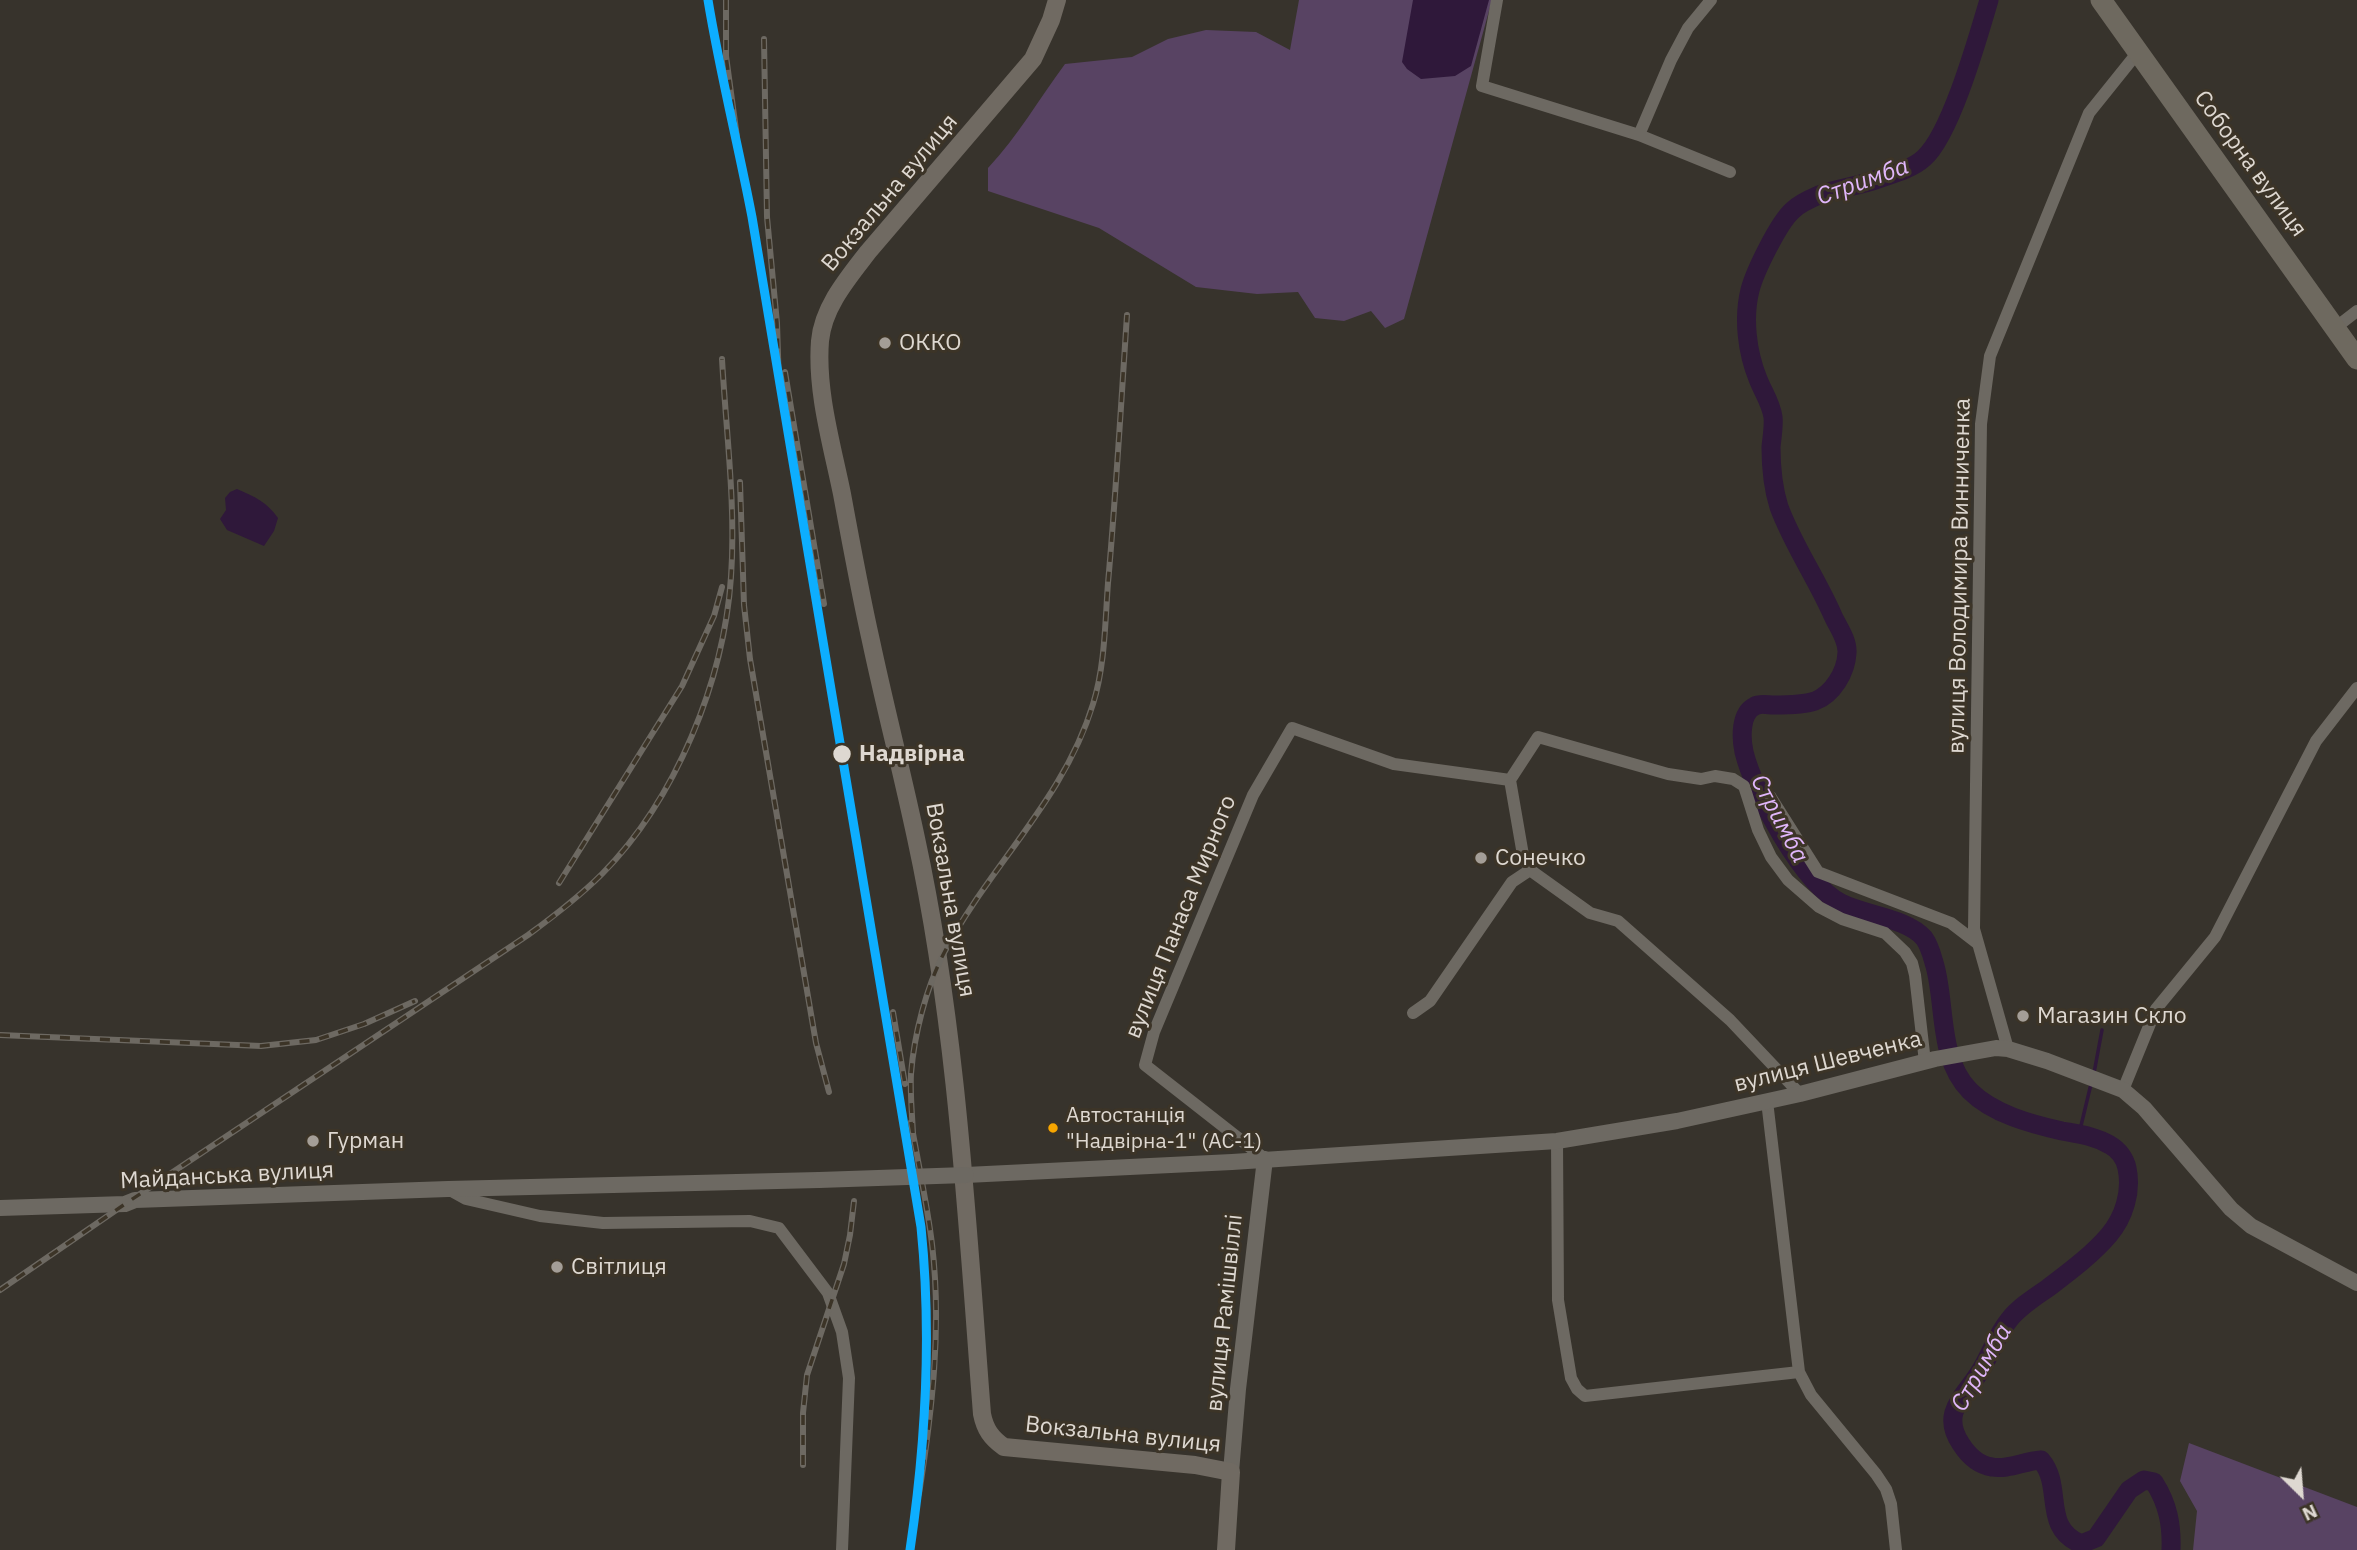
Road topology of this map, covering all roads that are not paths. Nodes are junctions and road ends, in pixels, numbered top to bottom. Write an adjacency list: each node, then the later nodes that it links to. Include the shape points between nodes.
1 (1057, 0): 29 (main road, Вокзальна вулиця, via 1033,59 842,286 827,313 820,339 825,406 870,637 917,841 939,967 962,1162 985,1428 1004,1447)
2 (1497, 0): 6 (street, via 1482,86)
3 (2101, 0): 5 (main road, Соборна вулиця)
4 (1705, 2): 6 (street, via 1671,60)
5 (2138, 52): 9 (main road, Соборна вулиця); 15 (street, вулиця Володимира Винниченка, via 2089,113 1990,356 1981,424)
6 (1639, 135): 7 (street)
7 (1730, 172)
8 (2357, 311): 9 (street)
9 (2335, 328): 10 (main road, Соборна вулиця)
10 (2357, 359)
11 (2357, 688): 19 (street, via 2316,741 2214,937 2156,1009)
12 (1510, 780): 14 (street, via 1523,855); 18 (street, via 1538,737 1668,774 1701,779 1715,776 1744,786 1762,839 1788,880 1819,907 1885,933 1905,952 1915,975); 23 (street, вулиця Панаса Мирного, via 1394,764 1292,728 1253,795 1154,1032 1145,1065)
13 (1770, 796): 15 (street, via 1818,872 1951,923)
14 (1530, 870): 16 (street, via 1512,882 1430,1001); 20 (street, via 1590,913 1618,921 1730,1020)
15 (1977, 943): 17 (street, вулиця Володимира Винниченка)
16 (1413, 1013)
17 (2008, 1049): 18 (street, вулиця Шевченка, via 1980,1049); 19 (street, вулиця Шевченка)
18 (1930, 1060): 20 (street, вулиця Шевченка)
19 (2123, 1090): 27 (street, вулиця Шевченка, via 2231,1209 2252,1226)
20 (1800, 1094): 21 (street, вулиця Шевченка)
21 (1767, 1101): 22 (street, вулиця Шевченка); 28 (street)
22 (1557, 1141): 23 (street, вулиця Шевченка); 28 (street, via 1558,1300 1577,1389 1585,1396)
23 (1265, 1159): 25 (street, вулиця Шевченка, bridge, via 832,1180); 29 (street, вулиця Рамішвіллі)
24 (448, 1189): 25 (street, Майданська вулиця); 26 (street, Майданська вулиця); 30 (street, via 496,1208 578,1221 750,1221 779,1228 828,1293 842,1332 849,1378)
25 (499, 1189)
26 (0, 1208)
27 (2357, 1283)
28 (1799, 1373): 32 (street, via 1811,1395 1886,1489)
29 (1231, 1472): 31 (main road)
30 (842, 1550)
31 (1226, 1550)
32 (1896, 1550)

